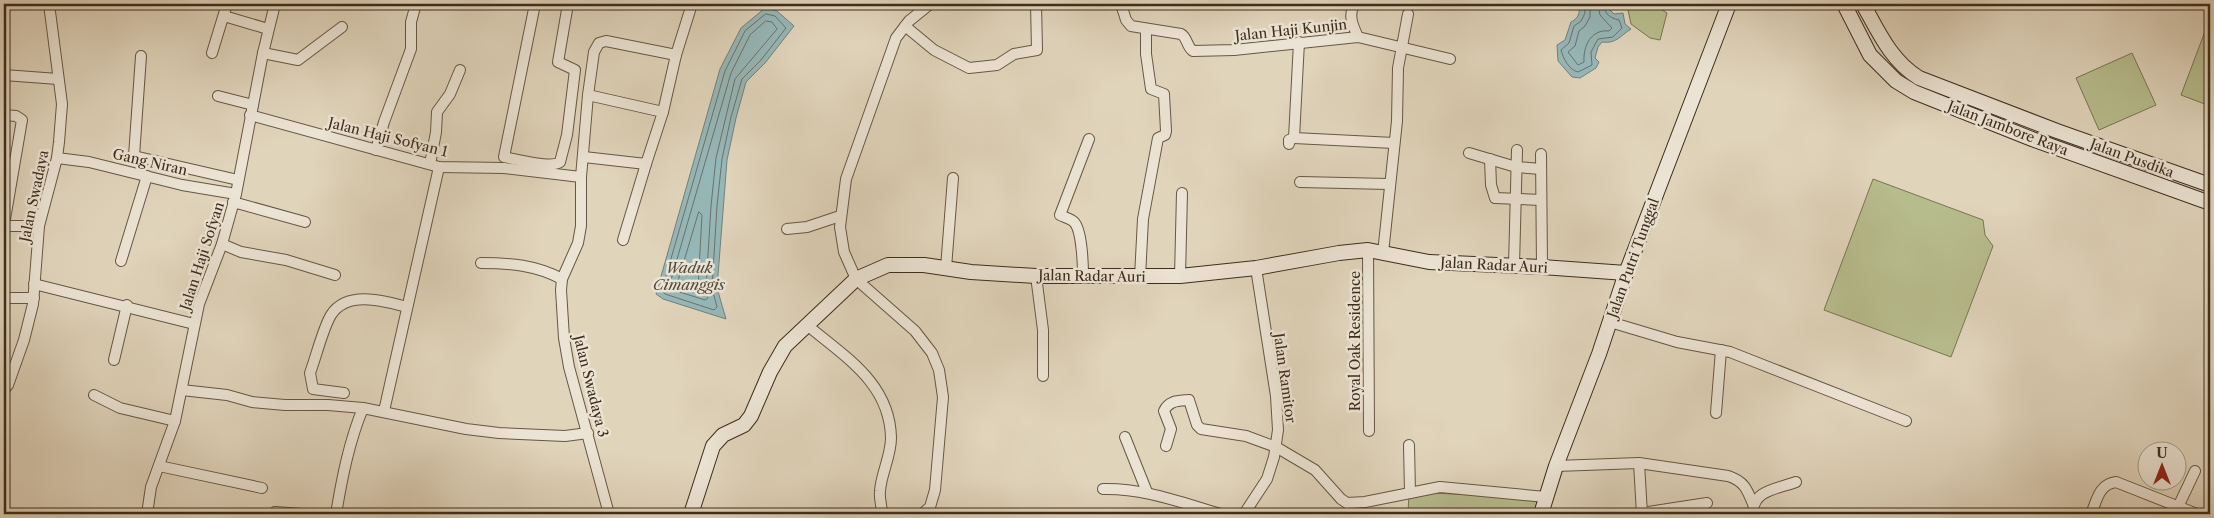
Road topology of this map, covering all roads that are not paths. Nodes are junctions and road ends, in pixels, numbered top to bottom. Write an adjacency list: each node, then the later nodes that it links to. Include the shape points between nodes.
1 (49, 4): 31 (street, Jalan Swadaya)
2 (228, 4): 16 (street)
3 (275, 4): 19 (street, Jalan Haji Sofyan)
4 (416, 4): 43 (street, via 410,29 411,49)
5 (535, 4): 47 (street)
6 (568, 4): 47 (street, via 558,62 576,70 560,162 548,165)
7 (692, 4): 26 (street)
8 (930, 4): 17 (street)
9 (1036, 4): 17 (street, via 1037,50 1014,54 997,65 970,68 934,50)
10 (1121, 4): 20 (street, Jalan Haji Kunjin, via 1128,23)
11 (1354, 4): 21 (street, via 1352,23)
12 (1729, 4): 83 (street, Jalan Putri Tunggal)
13 (1844, 4): 40 (street, Jalan Jambore Raya, via 1870,55 1896,81 1914,92)
14 (1863, 4): 37 (street, Jalan Pusdika, via 1890,52 1909,72)
15 (1408, 14): 23 (street)
16 (224, 16): 19 (street); 24 (street)
17 (905, 26): 68 (street, via 896,38 850,167)
18 (342, 27): 25 (street, via 298,60)
19 (268, 29): 25 (street, Jalan Haji Sofyan)
20 (1146, 29): 22 (street, Jalan Haji Kunjin, via 1181,34 1193,51); 88 (street, via 1151,89 1164,94 1166,131 1158,138 1143,219)
21 (1358, 37): 22 (street, Jalan Haji Kunjin); 23 (street, Jalan Haji Kunjin)
22 (1299, 42): 41 (street, via 1291,141)
23 (1400, 46): 28 (street, Jalan Haji Kunjin); 41 (street)
24 (212, 53)
25 (263, 53): 34 (street, Jalan Haji Sofyan)
26 (676, 55): 32 (street, Jalan Swadaya 3, via 612,42 600,43 594,52); 35 (street)
27 (141, 56): 59 (street, via 134,156)
28 (1450, 59)
29 (460, 70): 52 (street, via 450,94 437,112)
30 (4, 75): 31 (street)
31 (58, 79): 49 (street, Jalan Swadaya, via 62,116)
32 (588, 95): 35 (street); 48 (street, Jalan Swadaya 3)
33 (218, 96): 34 (street, Jalan Haji Sofyan 1)
34 (252, 110): 43 (street, Jalan Haji Sofyan 1); 59 (street, Jalan Haji Sofyan)
35 (663, 112): 51 (street)
36 (4, 115): 70 (street, via 22,120)
37 (2039, 124): 38 (street, Jalan Pusdika); 40 (street)
38 (2057, 131): 42 (street); 62 (street, Jalan Pusdika)
39 (1089, 139): 86 (street, via 1060,215 1074,221 1076,226 1084,250)
40 (2032, 139): 42 (street, Jalan Jambore Raya)
41 (1394, 143): 61 (street)
42 (2052, 146): 67 (street, Jalan Jambore Raya)
43 (376, 150): 52 (street, Jalan Haji Sofyan 1)
44 (1517, 150): 53 (street)
45 (1469, 153): 50 (street)
46 (1541, 154): 55 (street)
47 (504, 157): 54 (street)
48 (584, 157): 51 (street); 57 (street, Jalan Swadaya 3)
49 (57, 158): 56 (street, Gang Niran); 71 (street, Jalan Swadaya)
50 (1490, 159): 53 (street); 66 (street, via 1494,197)
51 (646, 164): 73 (street)
52 (434, 165): 54 (street, Jalan Haji Sofyan 1); 95 (street)
53 (1516, 166): 55 (street); 66 (street)
54 (504, 168): 57 (street, Jalan Haji Sofyan 1)
55 (1541, 169): 65 (street)
56 (147, 176): 64 (street, Gang Niran); 77 (street)
57 (581, 177): 89 (street, Jalan Swadaya 3, via 578,243)
58 (953, 178): 81 (street)
59 (238, 180): 64 (street, Jalan Haji Sofyan)
60 (1300, 182): 61 (street)
61 (1389, 184): 76 (street)
62 (2210, 185)
63 (1182, 193): 87 (street)
64 (235, 198): 69 (street, Gang Niran); 74 (street, Jalan Haji Sofyan)
65 (1541, 200): 66 (street); 80 (street)
66 (1516, 201): 79 (street)
67 (2210, 203)
68 (840, 216): 72 (street, via 807,227); 90 (street, via 843,246)
69 (305, 222)
70 (4, 226): 71 (street)
71 (40, 226): 91 (street, Jalan Swadaya)
72 (787, 229)
73 (623, 240)
74 (222, 244): 84 (street, via 241,252 286,260); 97 (street, Jalan Haji Sofyan)
75 (1368, 250): 76 (street, Jalan Radar Auri); 82 (street, Jalan Radar Auri); 111 (street, Royal Oak Residence)
76 (1383, 253): 79 (street, Jalan Radar Auri, via 1429,262)
77 (122, 260)
78 (481, 263): 89 (street, via 530,266)
79 (1514, 266): 80 (street, Jalan Radar Auri)
80 (1542, 267): 83 (street, Jalan Radar Auri)
81 (946, 268): 85 (street, Jalan Radar Auri); 90 (street, Jalan Radar Auri, via 898,264 878,268)
82 (1256, 268): 87 (street, Jalan Radar Auri); 116 (street, Jalan Ramitor, via 1277,402)
83 (1626, 273): 96 (street, Jalan Putri Tunggal)
84 (335, 275)
85 (1036, 276): 86 (street, Jalan Radar Auri); 101 (street, via 1043,330)
86 (1083, 276): 88 (street, Jalan Radar Auri)
87 (1180, 276): 88 (street, Jalan Radar Auri)
88 (1140, 277)
89 (562, 279): 112 (street, Jalan Swadaya 3, via 564,338)
90 (856, 279): 98 (street, Jalan Radar Auri); 137 (street, via 915,331 932,353 939,370 943,397 935,490 930,507)
91 (34, 284): 93 (street, Jalan Swadaya); 94 (street)
92 (4, 298): 93 (street)
93 (34, 298): 102 (street, Jalan Swadaya, via 24,340)
94 (126, 306): 97 (street); 100 (street)
95 (407, 307): 104 (street, via 362,298 342,305 332,314 310,381 313,389); 107 (street)
96 (1610, 322): 99 (street, via 1677,342); 119 (street, Jalan Putri Tunggal)
97 (194, 324): 103 (street, Jalan Haji Sofyan)
98 (807, 325): 135 (street, Jalan Radar Auri, via 785,346 751,416 744,425 723,435 713,446); 136 (street, via 864,372 878,390 886,409 891,439 880,491)
99 (1722, 350): 108 (street); 110 (street)
100 (114, 360)
101 (1043, 376)
102 (4, 390)
103 (182, 390): 106 (street, via 285,406); 109 (street, Jalan Haji Sofyan)
104 (344, 393)
105 (94, 395): 109 (street, via 120,408)
106 (363, 408): 107 (street); 133 (street, via 341,482)
107 (384, 411): 112 (street, via 499,434)
108 (1716, 413)
109 (175, 421): 118 (street, Jalan Haji Sofyan)
110 (1906, 421)
111 (1369, 431)
112 (588, 434): 134 (street, Jalan Swadaya 3)
113 (1125, 436): 124 (street)
114 (1409, 445): 125 (street)
115 (1166, 446): 116 (street, via 1171,429 1164,410 1176,401 1190,400 1201,429 1246,436)
116 (1276, 447): 125 (street, via 1315,470 1347,503); 139 (street, Jalan Ramitor, via 1267,479)
117 (1638, 462): 119 (street); 129 (street, via 1740,480 1745,485); 141 (street)
118 (159, 466): 122 (street); 131 (street, Jalan Haji Sofyan, via 151,487)
119 (1556, 466): 126 (street, Jalan Putri Tunggal)
120 (2195, 471): 128 (street)
121 (1796, 482): 129 (street, via 1762,494)
122 (262, 488)
123 (1103, 489): 124 (street)
124 (1147, 492): 138 (street)
125 (1410, 493): 126 (street, via 1440,487)
126 (1546, 497): 140 (street, Jalan Putri Tunggal)
127 (1707, 503): 141 (street)
128 (2178, 507): 142 (street, via 2116,482 2100,490); 143 (street)
129 (1753, 509)
130 (275, 512): 132 (street)
131 (147, 514)
132 (302, 514)
133 (336, 514)
134 (609, 514)
135 (691, 514)
136 (882, 514)
137 (922, 514)
138 (1221, 514)
139 (1244, 514)
140 (1541, 514)
141 (1642, 514)
142 (2091, 514)
143 (2197, 514)

